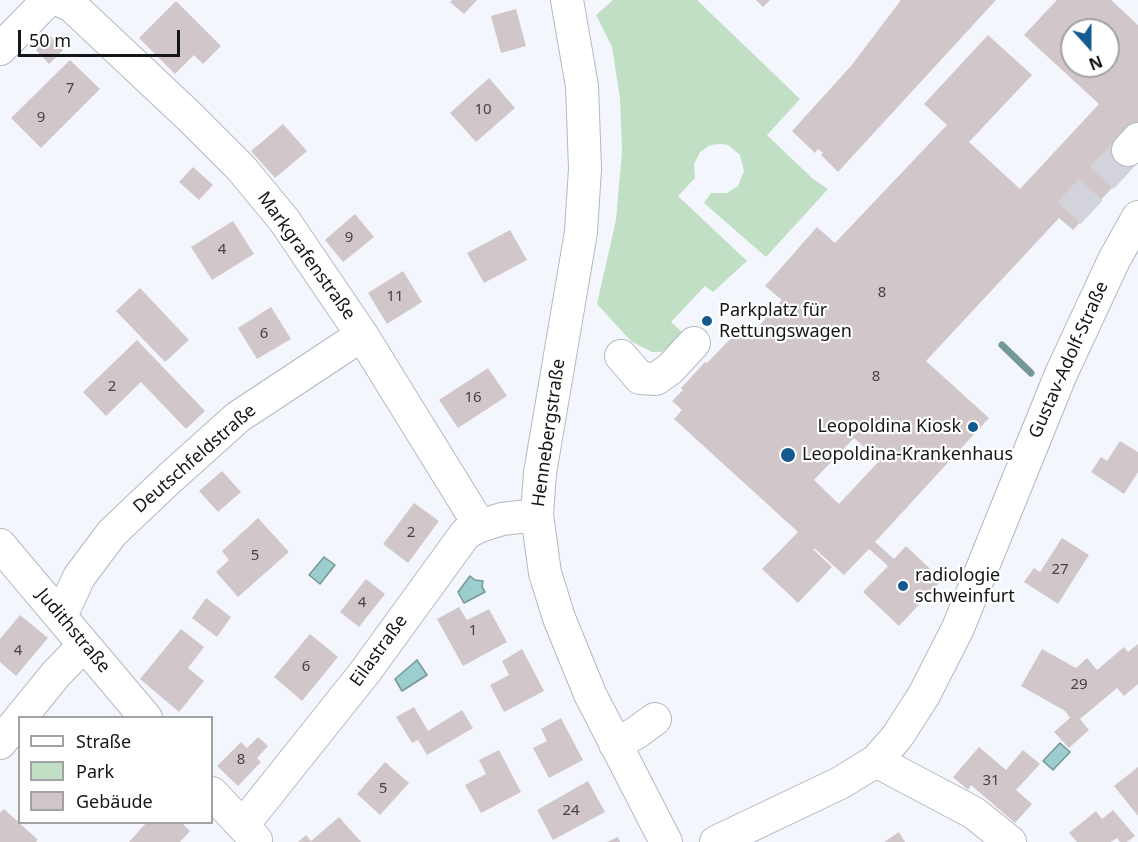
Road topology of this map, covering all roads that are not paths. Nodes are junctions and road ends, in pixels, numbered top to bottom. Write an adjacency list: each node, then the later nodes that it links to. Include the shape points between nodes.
1 (48, 0): 4 (street)
2 (60, 0): 6 (street, Markgrafenstraße, via 72,6 241,168 284,220)
3 (567, 0): 9 (street, Hennebergstraße, via 582,86 585,169 581,232 540,474)
4 (0, 49)
5 (1138, 217): 20 (street, Gustav-Adolf-Straße, via 1061,374 958,628 924,695)
6 (362, 334): 10 (street, Markgrafenstraße); 12 (street, Deutschfeldstraße, via 238,417 170,478 112,533 80,577)
7 (694, 343): 8 (street, via 656,379 640,378)
8 (621, 356)
9 (537, 515): 10 (street, Eilastraße); 19 (street, Hennebergstraße, via 545,573 559,618)
10 (480, 526): 22 (street, Eilastraße, via 466,533 457,544)
11 (0, 545): 12 (street, Judithstraße)
12 (62, 616): 13 (street, Judithstraße)
13 (84, 645): 14 (street); 15 (street, Judithstraße)
14 (22, 716)
15 (145, 716)
16 (655, 719): 19 (street)
17 (18, 721): 18 (street)
18 (0, 743)
19 (615, 744): 23 (street, Hennebergstraße)
20 (876, 761): 24 (street, Gustav-Adolf-Straße, via 840,783); 25 (street, via 974,813)
21 (213, 794): 22 (street)
22 (250, 834)
23 (666, 842)
24 (716, 842)
25 (1010, 842)

